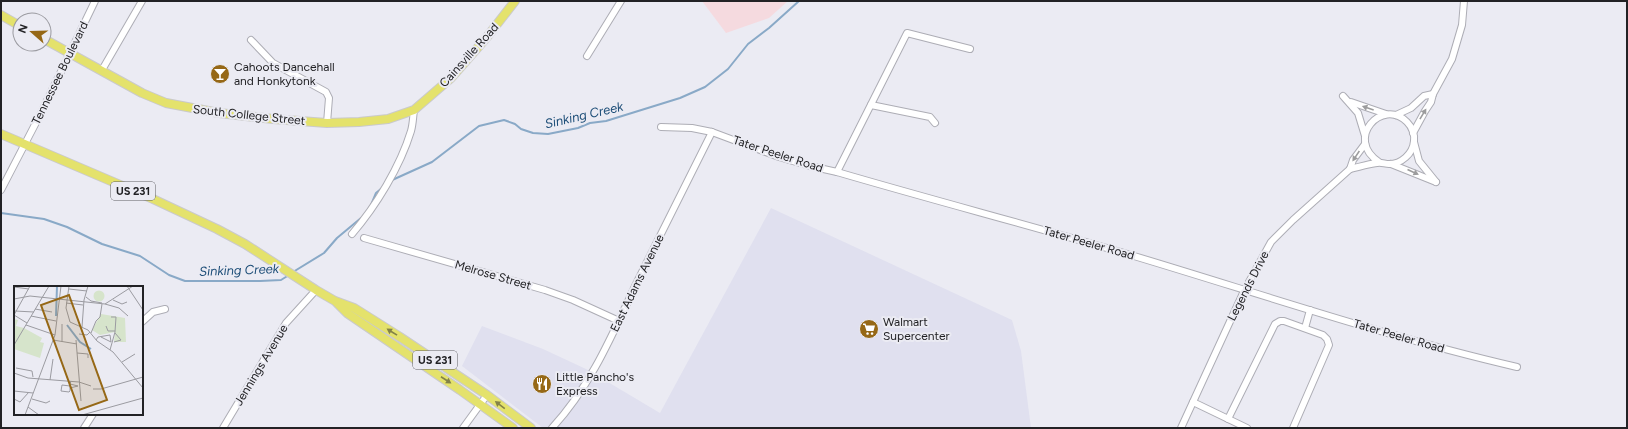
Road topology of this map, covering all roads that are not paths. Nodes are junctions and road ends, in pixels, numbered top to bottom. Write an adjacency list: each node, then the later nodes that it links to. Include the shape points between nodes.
1 (95, 1): 11 (street, Tennessee Boulevard)
2 (142, 1): 13 (street)
3 (515, 1): 18 (main road, Cainsville Road, via 451,78)
4 (621, 1): 12 (street)
5 (1464, 1): 14 (street, via 1462,25 1456,46 1444,76)
6 (1, 15): 7 (main road)
7 (12, 21)
8 (251, 40): 21 (street, via 273,63 326,92)
9 (52, 43): 11 (main road, South College Street)
10 (970, 49): 17 (street, via 907,33)
11 (70, 53): 13 (main road, South College Street); 30 (street, Tennessee Boulevard)
12 (587, 56)
13 (102, 70): 21 (main road, South College Street, via 142,93 166,103 219,113)
14 (1432, 94): 20 (street, via 1424,96 1411,108); 25 (street, one-way to 14, via 1431,102)
15 (1343, 96): 16 (street)
16 (1349, 101): 19 (street, one-way to 16); 27 (street, via 1360,116)
17 (871, 105): 22 (street, via 930,117); 34 (street)
18 (414, 110): 21 (main road, Cainsville Road, via 388,119); 36 (street, via 411,130 398,161 369,214)
19 (1388, 115): 20 (street); 27 (street, via 1372,121)
20 (1396, 115): 25 (street, via 1407,122)
21 (327, 123)
22 (935, 123)
23 (661, 127): 24 (street, Tater Peeler Road, via 692,128)
24 (712, 132): 34 (street, Tater Peeler Road, via 785,158); 44 (street, East Adams Avenue)
25 (1413, 133): 28 (street)
26 (1, 134): 30 (main road, US 231)
27 (1365, 136): 29 (street)
28 (1414, 141): 32 (street, via 1408,156 1402,161); 32 (street, Legends Drive, one-way to 28, via 1436,182 1419,161)
29 (1365, 144): 31 (street, via 1368,152); 33 (street, Legends Drive, one-way to 33)
30 (24, 145): 35 (street, Tennessee Boulevard); 38 (main road, US 231, via 217,229)
31 (1379, 162): 32 (street, Legends Drive); 33 (street, Legends Drive)
32 (1390, 164)
33 (1348, 170): 39 (street, Legends Drive, via 1271,242)
34 (837, 172): 39 (street, Tater Peeler Road, via 1065,236)
35 (1, 190)
36 (352, 234)
37 (364, 238): 44 (street, Melrose Street, via 545,290)
38 (316, 290): 40 (main road, US 231); 53 (street, Jennings Avenue, via 276,339)
39 (1244, 291): 42 (street, Tater Peeler Road); 48 (street, Legends Drive)
40 (335, 300): 47 (main road, US 231, one-way to 40, via 360,312); 49 (main road, US 231, one-way to 49, via 347,313)
41 (165, 309): 43 (street, via 154,312)
42 (1310, 310): 45 (street); 46 (street, Tater Peeler Road)
43 (143, 321)
44 (619, 321): 57 (street, East Adams Avenue, via 581,392)
45 (1305, 328): 51 (street, via 1284,321 1275,324); 60 (street, via 1323,335 1329,345)
46 (1517, 367)
47 (487, 395): 49 (street); 56 (main road, US 231, one-way to 47)
48 (1193, 402): 51 (street); 58 (street, Legends Drive)
49 (480, 404): 54 (street); 55 (main road, US 231)
50 (91, 415): 52 (street)
51 (1228, 419): 59 (street)
52 (84, 428)
53 (223, 428)
54 (463, 428)
55 (513, 428)
56 (531, 428)
57 (552, 428)
58 (1181, 428)
59 (1247, 428)
60 (1293, 428)

